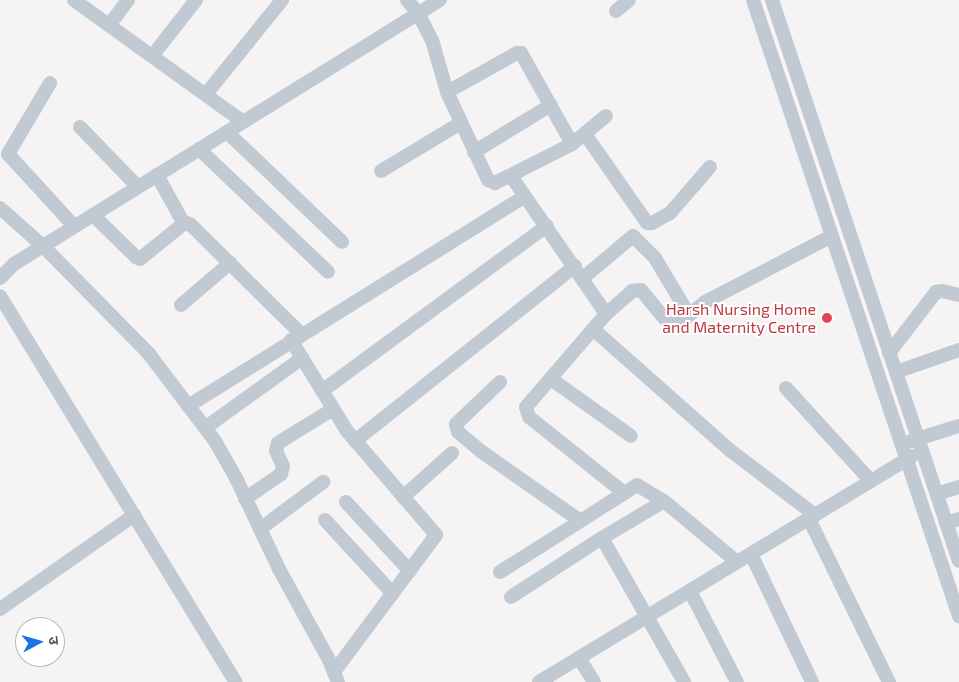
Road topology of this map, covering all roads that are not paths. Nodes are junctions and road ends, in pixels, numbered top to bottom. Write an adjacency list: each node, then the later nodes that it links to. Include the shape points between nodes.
1 (74, 0): 12 (street)
2 (128, 0): 12 (street)
3 (196, 0): 13 (street)
4 (282, 0): 16 (street)
5 (406, 0): 11 (street)
6 (440, 0): 11 (street)
7 (629, 0): 10 (street)
8 (771, 0): 9 (street); 41 (street)
9 (754, 5): 38 (street)
10 (616, 11)
11 (418, 13): 15 (street, via 434,46); 19 (street)
12 (110, 24): 13 (street)
13 (153, 55): 16 (street)
14 (50, 83): 36 (street, via 8,154)
15 (447, 92): 17 (street, via 521,53); 20 (street)
16 (206, 94): 19 (street)
17 (552, 105): 24 (street); 26 (street)
18 (606, 116): 23 (street)
19 (244, 122): 22 (street)
20 (461, 124): 26 (street); 28 (street)
21 (80, 127): 31 (street)
22 (227, 132): 25 (street); 39 (street)
23 (585, 134): 24 (street); 27 (street, via 647,223 652,224 670,213)
24 (572, 144): 30 (street)
25 (199, 149): 29 (street); 46 (street)
26 (474, 152): 30 (street, via 491,182)
27 (710, 167)
28 (381, 170)
29 (157, 175): 31 (street); 35 (street)
30 (507, 177): 32 (street, via 513,179)
31 (138, 187): 34 (street)
32 (525, 196): 37 (street); 54 (street)
33 (0, 208): 40 (street)
34 (93, 215): 35 (street, via 140,259); 36 (street)
35 (184, 224): 43 (street, via 191,225)
36 (74, 226): 40 (street)
37 (547, 226): 44 (street); 62 (street)
38 (832, 236): 42 (street); 52 (street, via 705,302)
39 (342, 242)
40 (43, 246): 45 (street); 63 (street, via 148,354)
41 (856, 254): 42 (street); 56 (street)
42 (840, 260): 69 (street)
43 (230, 263): 50 (street); 54 (street)
44 (575, 266): 47 (street); 68 (street)
45 (3, 270)
46 (328, 272)
47 (583, 278): 51 (street); 52 (street, via 633,236 655,258)
48 (0, 296): 82 (street)
49 (959, 296): 56 (street, via 936,292)
50 (181, 305)
51 (606, 314): 52 (street, via 638,289 670,324 678,324); 53 (street)
52 (689, 315)
53 (593, 329): 59 (street); 83 (street)
54 (296, 337): 57 (street); 63 (street)
55 (959, 350): 58 (street)
56 (889, 352): 58 (street)
57 (302, 358): 62 (street); 66 (street)
58 (896, 372): 70 (street)
59 (551, 379): 67 (street); 76 (street, via 526,407 529,417)
60 (500, 382): 85 (street, via 456,424 458,432)
61 (786, 388): 73 (street)
62 (322, 391): 64 (street)
63 (188, 406): 66 (street)
64 (334, 409): 68 (street); 79 (street, via 278,443 276,450 283,466 281,474)
65 (959, 426): 70 (street)
66 (205, 428): 79 (street)
67 (631, 436)
68 (355, 441): 78 (street)
69 (901, 445): 70 (street); 72 (street)
70 (920, 445): 72 (street); 77 (street)
71 (452, 453): 78 (street)
72 (906, 460): 73 (street); 98 (street)
73 (871, 481): 83 (street)
74 (323, 482): 87 (street)
75 (959, 487): 77 (street)
76 (623, 492): 80 (street, via 636,485); 85 (street)
77 (937, 494): 86 (street)
78 (403, 498): 92 (street, via 436,535)
79 (246, 499): 87 (street)
80 (664, 501): 88 (street); 91 (street)
81 (346, 502): 92 (street)
82 (134, 515): 97 (street); 102 (street)
83 (812, 517): 89 (street); 108 (street)
84 (325, 520): 95 (street)
85 (579, 520): 93 (street)
86 (953, 521): 90 (street)
87 (260, 528): 101 (street)
88 (602, 538): 96 (street); 99 (street)
89 (751, 554): 91 (street); 107 (street)
90 (959, 561)
91 (737, 562): 94 (street)
92 (410, 571): 95 (street)
93 (500, 572)
94 (690, 591): 99 (street); 106 (street)
95 (393, 594): 101 (street)
96 (511, 597)
97 (0, 609)
98 (959, 616)
99 (646, 617): 100 (street); 105 (street)
100 (579, 658): 103 (street); 104 (street)
101 (336, 677)
102 (236, 682)
103 (539, 682)
104 (594, 682)
105 (684, 682)
106 (737, 682)
107 (812, 682)
108 (889, 682)

